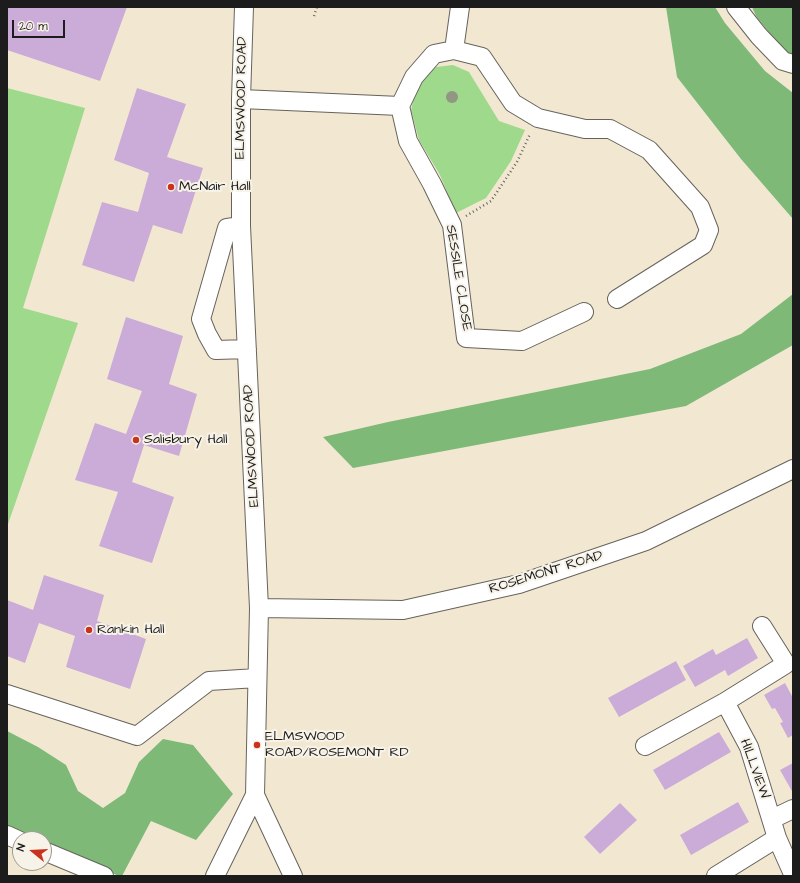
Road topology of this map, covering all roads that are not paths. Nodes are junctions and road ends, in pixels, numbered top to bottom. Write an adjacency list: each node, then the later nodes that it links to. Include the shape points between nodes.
1 (244, 7): 6 (street, ELMSWOOD ROAD)
2 (460, 7): 4 (street)
3 (736, 7): 5 (street, via 783,61)
4 (454, 50): 7 (street, via 434,54 414,77); 9 (street, via 482,57 513,103 538,118 585,128 610,130 649,150 700,207 709,230 703,245)
5 (793, 64)
6 (241, 99): 7 (street); 8 (street, ELMSWOOD ROAD)
7 (400, 106): 10 (street, SESSILE CLOSE, via 408,141 452,225 466,338 522,341)
8 (241, 226): 11 (street, ELMSWOOD ROAD); 11 (street, via 227,228 201,319 216,350)
9 (617, 299)
10 (584, 312)
11 (247, 349): 13 (street, ELMSWOOD ROAD)
12 (793, 469): 13 (street, ROSEMONT ROAD, via 646,541 519,584 403,610)
13 (259, 608): 15 (street, ELMSWOOD ROAD)
14 (762, 626): 17 (street, via 786,664)
15 (257, 678): 16 (street, via 209,681 137,736); 19 (street, ELMSWOOD ROAD)
16 (7, 694)
17 (725, 702): 18 (street); 21 (street, HILLVIEW, via 749,747)
18 (645, 746)
19 (255, 795): 26 (street, ELMSWOOD ROAD); 27 (street)
20 (793, 809): 21 (street)
21 (772, 819): 22 (street, HILLVIEW)
22 (778, 838): 24 (street, HILLVIEW); 28 (street)
23 (52, 854): 25 (street)
24 (793, 874)
25 (104, 876)
26 (215, 876)
27 (293, 876)
28 (716, 876)

